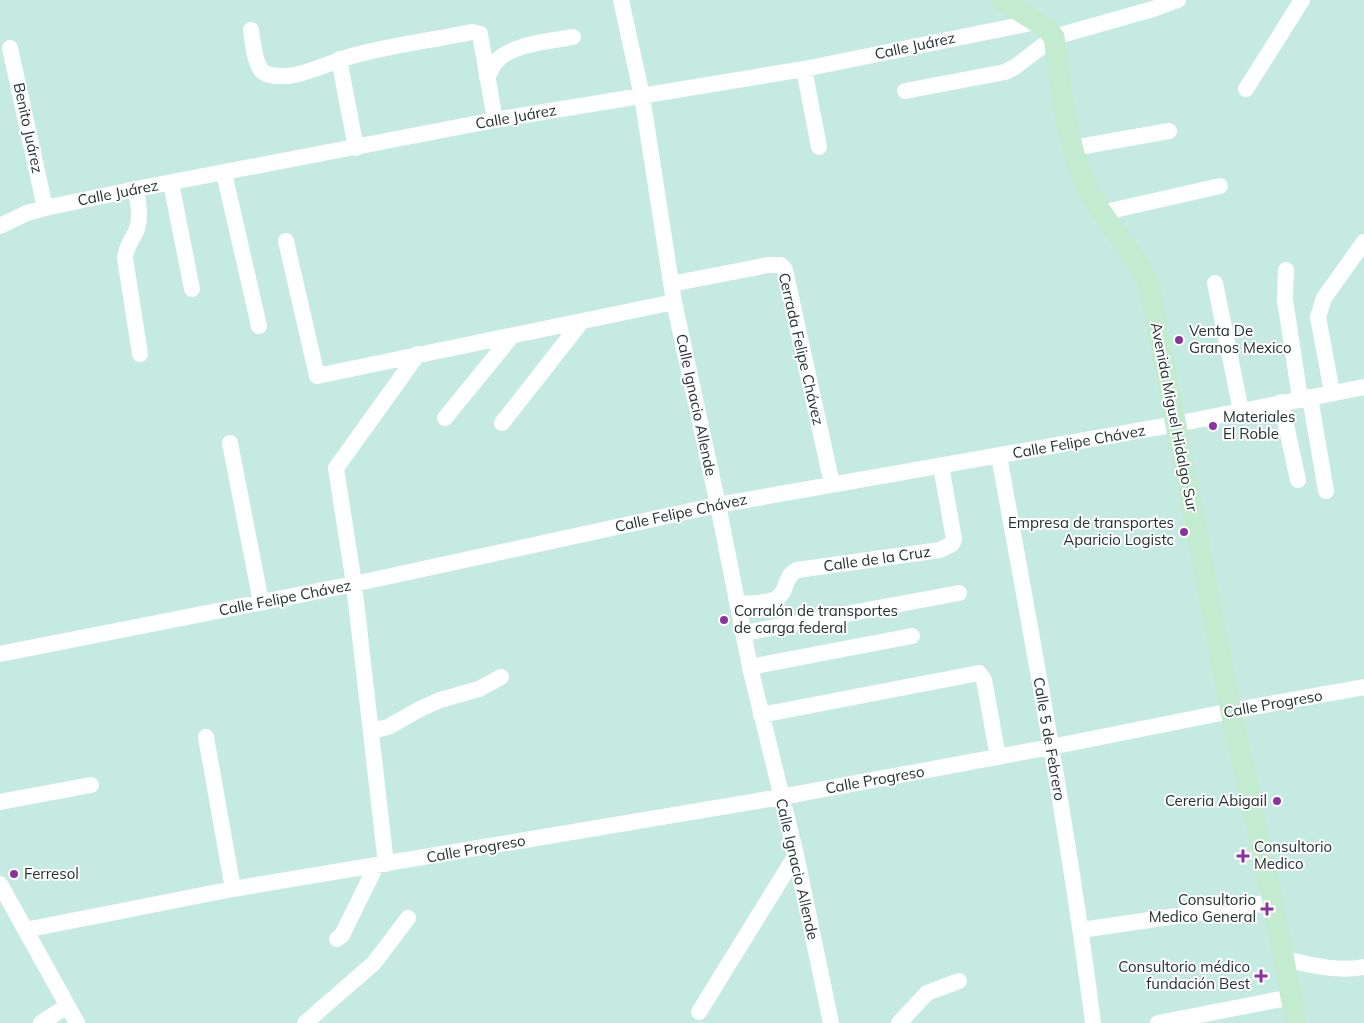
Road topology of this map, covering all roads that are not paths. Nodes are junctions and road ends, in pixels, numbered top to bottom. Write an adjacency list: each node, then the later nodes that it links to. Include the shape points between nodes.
1 (621, 0): 15 (street, Calle Ignacio Allende)
2 (1002, 0): 5 (main road)
3 (1178, 0): 7 (street)
4 (1302, 0): 14 (street)
5 (1036, 22): 7 (main road); 11 (street, Calle Juárez)
6 (251, 30): 10 (street, via 262,71 271,75 307,72)
7 (1054, 36): 13 (street, via 1011,70); 20 (main road, Avenida Miguel Hidalgo Sur)
8 (573, 37): 12 (street, via 518,48 495,62)
9 (10, 48): 25 (street, Benito Juárez)
10 (339, 59): 12 (street, via 476,32 482,39); 19 (street)
11 (804, 69): 15 (street, Calle Juárez); 18 (street)
12 (487, 77): 16 (street)
13 (905, 90)
14 (1246, 90)
15 (642, 96): 16 (street, Calle Juárez); 32 (street, Calle Ignacio Allende)
16 (495, 120): 19 (street, Calle Juárez)
17 (1170, 131): 20 (street)
18 (819, 147)
19 (356, 148): 21 (street, Calle Juárez)
20 (1073, 148): 26 (main road, Avenida Miguel Hidalgo Sur, via 1079,171)
21 (224, 173): 22 (street, Calle Juárez); 36 (street)
22 (171, 183): 24 (street, Calle Juárez); 33 (street)
23 (1220, 186): 26 (street)
24 (136, 189): 25 (street, Calle Juárez); 38 (street, via 137,228 125,258)
25 (45, 208): 27 (street, Calle Juárez)
26 (1102, 213): 47 (main road, Avenida Miguel Hidalgo Sur, via 1143,269 1149,284)
27 (0, 226)
28 (286, 241): 39 (street, via 317,376)
29 (1364, 242): 41 (street, via 1320,307 1318,317)
30 (1286, 270): 42 (street, via 1286,300)
31 (1215, 283): 44 (street)
32 (671, 284): 34 (street, Calle Ignacio Allende); 52 (street, Cerrada Felipe Chávez, via 781,265 785,270)
33 (192, 288)
34 (674, 302): 35 (street); 54 (street, Calle Ignacio Allende)
35 (582, 321): 37 (street); 46 (street)
36 (259, 326)
37 (511, 337): 39 (street); 45 (street)
38 (140, 354)
39 (418, 354): 55 (street, via 336,468)
40 (1364, 387): 41 (street, Calle Felipe Chávez)
41 (1332, 392): 42 (street, Calle Felipe Chávez)
42 (1305, 397): 43 (street, Calle Felipe Chávez); 53 (street)
43 (1281, 402): 44 (street, Calle Felipe Chávez); 51 (street)
44 (1241, 410): 47 (street, Calle Felipe Chávez)
45 (445, 418)
46 (502, 423)
47 (1176, 424): 49 (street, Calle Felipe Chávez); 65 (main road, Avenida Miguel Hidalgo Sur)
48 (230, 443): 57 (street)
49 (999, 456): 50 (street, Calle Felipe Chávez); 69 (street, Calle 5 de Febrero)
50 (941, 466): 52 (street, Calle Felipe Chávez); 58 (street, Calle de la Cruz, via 954,539 947,548 797,570 789,576 778,598)
51 (1298, 480)
52 (832, 484): 54 (street, Calle Felipe Chávez)
53 (1326, 491)
54 (718, 505): 55 (street, Calle Felipe Chávez); 58 (street, Calle Ignacio Allende)
55 (354, 584): 57 (street, Calle Felipe Chávez); 67 (street)
56 (959, 593): 59 (street)
57 (261, 602): 61 (street, Calle Felipe Chávez)
58 (738, 604): 59 (street, Calle Ignacio Allende)
59 (744, 633): 62 (street, Calle Ignacio Allende)
60 (912, 636): 62 (street)
61 (0, 654)
62 (750, 667): 66 (street, Calle Ignacio Allende)
63 (501, 677): 67 (street, via 479,689 434,703 388,727)
64 (1364, 687): 65 (street, Calle Progreso)
65 (1231, 711): 69 (street, Calle Progreso); 79 (main road, Avenida Miguel Hidalgo Sur)
66 (761, 714): 70 (street, via 979,673 984,680); 72 (street, Calle Ignacio Allende)
67 (371, 731): 75 (street)
68 (206, 737): 77 (street)
69 (1051, 747): 70 (street, Calle Progreso); 82 (street, Calle 5 de Febrero)
70 (998, 757): 72 (street, Calle Progreso)
71 (90, 785): 73 (street)
72 (781, 797): 74 (street, Calle Ignacio Allende); 75 (street, Calle Progreso)
73 (0, 802)
74 (796, 855): 89 (street); 93 (street, Calle Ignacio Allende)
75 (381, 865): 77 (street, Calle Progreso); 83 (street, via 342,935)
76 (0, 884): 78 (street)
77 (233, 889): 81 (street, Calle Progreso)
78 (4, 901): 81 (street)
79 (1273, 902): 82 (street); 84 (main road, Avenida Miguel Hidalgo Sur)
80 (408, 918): 92 (street, via 374,963)
81 (25, 930): 88 (street)
82 (1081, 930): 95 (street, Calle 5 de Febrero)
83 (336, 939)
84 (1284, 959): 85 (street, via 1325,968); 87 (main road, Avenida Miguel Hidalgo Sur)
85 (1364, 967)
86 (959, 981): 94 (street, via 926,993)
87 (1292, 997): 96 (street); 97 (main road, Avenida Miguel Hidalgo Sur)
88 (67, 1006): 90 (street); 91 (street)
89 (700, 1012)
90 (41, 1023)
91 (77, 1023)
92 (303, 1023)
93 (831, 1023)
94 (900, 1023)
95 (1092, 1023)
96 (1158, 1023)
97 (1296, 1023)

